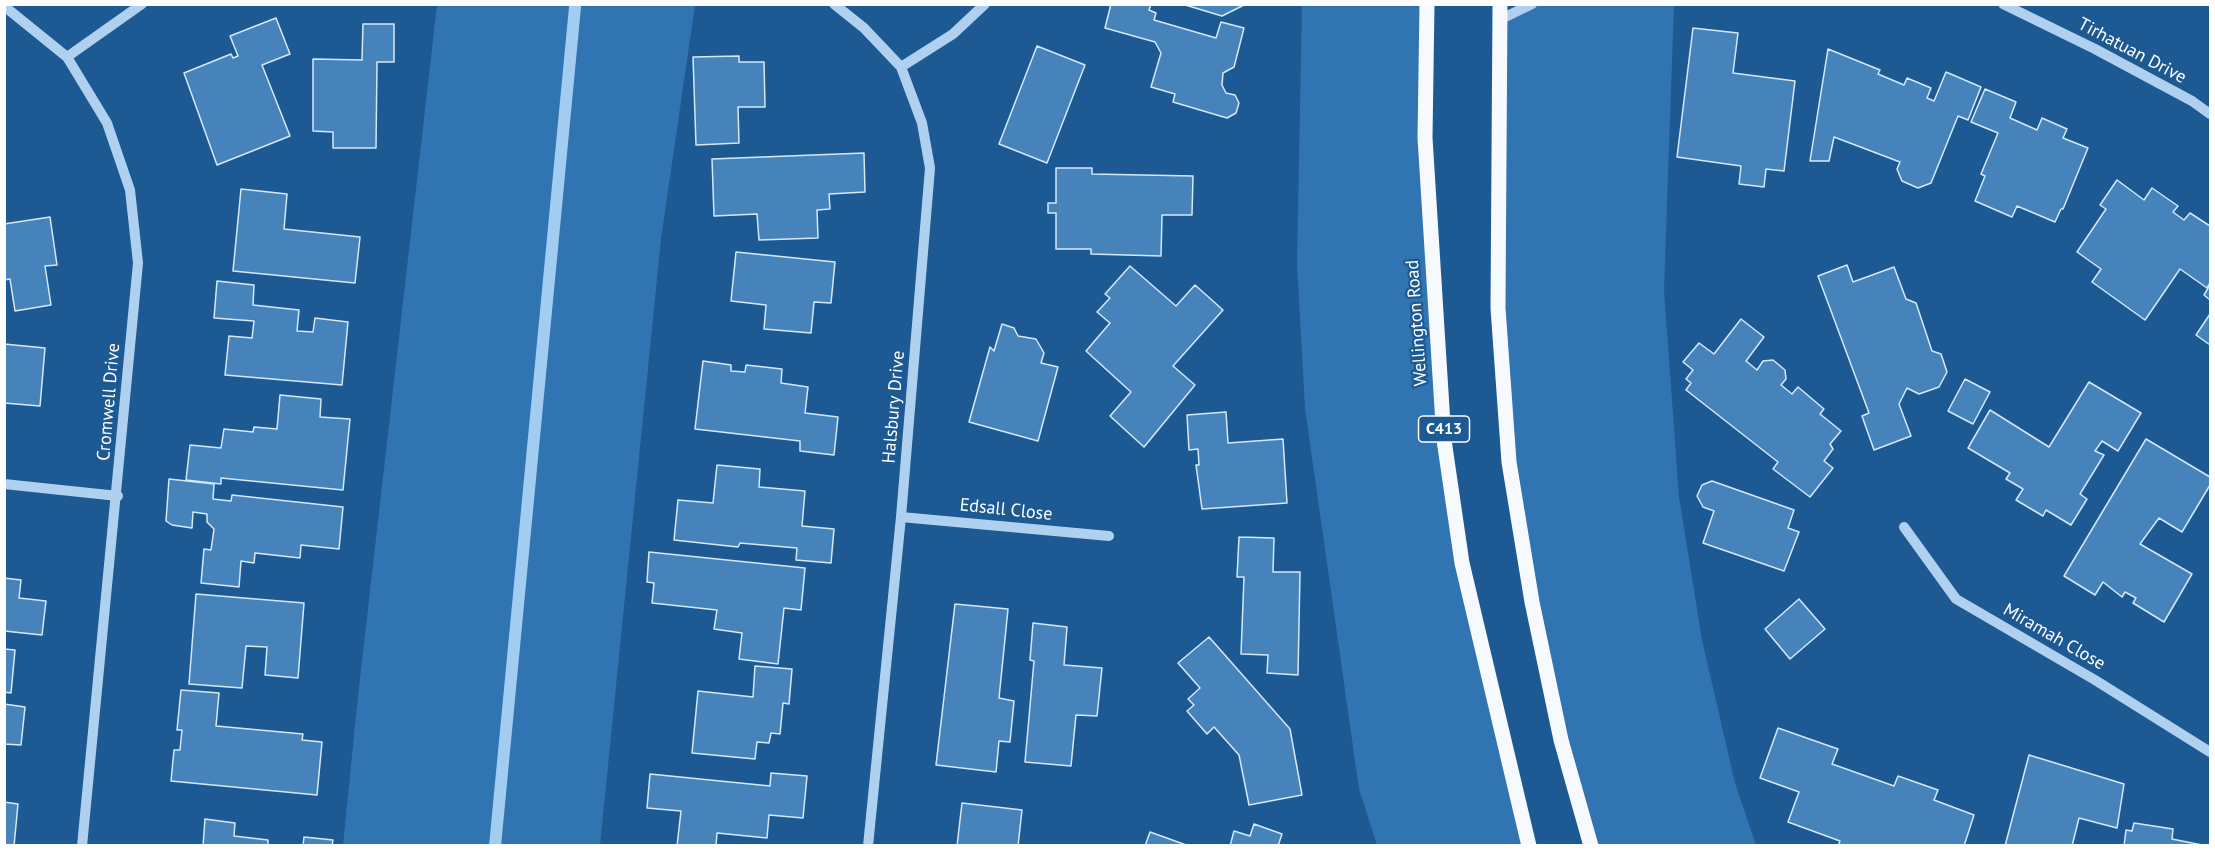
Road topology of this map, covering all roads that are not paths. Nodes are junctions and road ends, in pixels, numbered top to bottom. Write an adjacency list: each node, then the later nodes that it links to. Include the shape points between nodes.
1 (142, 4): 10 (street)
2 (834, 4): 11 (street, Halsbury Drive, via 864,28)
3 (985, 4): 11 (street, via 953,34)
4 (1426, 4): 21 (main road, Wellington Road / C413, via 1425,138 1444,440 1462,563)
5 (1500, 4): 9 (main road)
6 (1532, 4): 9 (street)
7 (2003, 4): 12 (street, Tirhatuan Drive, via 2095,49)
8 (4, 6): 10 (street, Cromwell Drive)
9 (1499, 20): 22 (main road, via 1498,308 1509,462 1532,602 1561,740)
10 (68, 57): 14 (street, Cromwell Drive, via 111,134 130,190 138,263)
11 (901, 67): 15 (street, Halsbury Drive, via 922,123 930,168)
12 (2211, 114)
13 (4, 484): 14 (street)
14 (118, 496): 19 (street, Cromwell Drive)
15 (901, 517): 17 (street, Edsall Close); 20 (street, Halsbury Drive)
16 (1904, 527): 18 (street, Miramah Close, via 1956,599)
17 (1108, 536)
18 (2211, 752)
19 (82, 846)
20 (868, 846)
21 (1529, 846)
22 (1591, 846)

